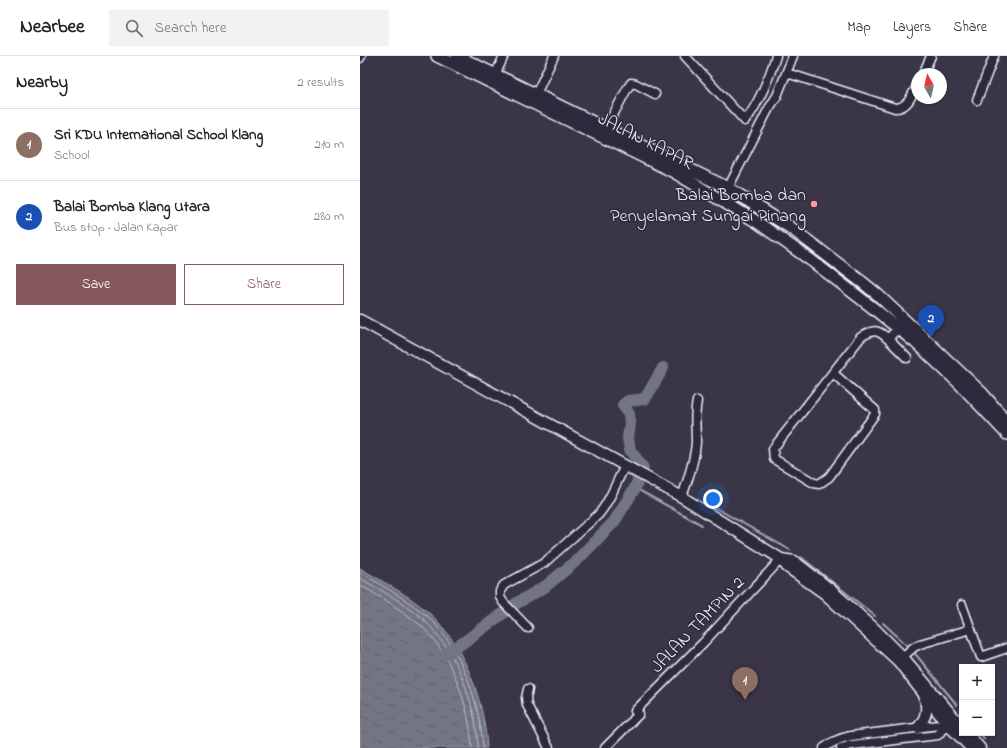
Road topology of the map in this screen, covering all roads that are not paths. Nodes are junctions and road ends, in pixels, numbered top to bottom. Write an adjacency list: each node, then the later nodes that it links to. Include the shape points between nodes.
1 (437, 56): 22 (highway, JALAN KAPAR, via 639,154 696,185 775,234)
2 (457, 56): 12 (highway, JALAN KAPAR)
3 (504, 56): 12 (street)
4 (554, 56): 13 (street)
5 (684, 56): 17 (street)
6 (776, 56): 17 (street, via 764,88)
7 (792, 56): 11 (street)
8 (931, 56): 10 (street)
9 (994, 56): 16 (street)
10 (926, 68)
11 (786, 73): 15 (street, via 895,108 907,105); 18 (street, via 777,96)
12 (495, 74): 13 (highway, JALAN KAPAR)
13 (536, 94): 19 (highway, JALAN KAPAR)
14 (655, 94): 19 (street, via 631,83)
15 (911, 97)
16 (977, 100)
17 (745, 121): 18 (street)
18 (760, 126): 20 (street)
19 (606, 128): 20 (highway, JALAN KAPAR)
20 (728, 188): 27 (highway, JALAN KAPAR, via 791,228 862,282 936,348 982,393)
21 (360, 320): 29 (main road)
22 (898, 328): 23 (street); 28 (highway, JALAN KAPAR, via 960,384)
23 (888, 340): 24 (street); 25 (street, via 878,332 872,331 861,336)
24 (907, 358)
25 (833, 373): 25 (street, via 875,410 876,414 829,477 818,484 774,459 773,450)
26 (697, 401): 30 (street, via 694,415 696,442 690,474)
27 (1007, 422)
28 (1007, 434)
29 (628, 468): 30 (main road); 33 (street, via 616,482 604,509 598,515 544,564 504,585 500,591 503,602)
30 (682, 497): 31 (main road)
31 (781, 559): 36 (main road, via 787,567 825,594); 44 (street, JALAN TAMPIN 2)
32 (962, 605): 34 (street)
33 (528, 628)
34 (971, 629): 35 (street, via 981,657); 36 (street, via 920,644)
35 (1007, 648)
36 (901, 659): 38 (main road); 39 (main road)
37 (528, 689): 43 (street, via 527,705)
38 (923, 693): 39 (main road); 41 (main road, via 926,714)
39 (951, 721): 40 (main road); 41 (street); 46 (street, via 938,735); 47 (main road)
40 (959, 725)
41 (918, 728): 45 (street, via 841,738)
42 (970, 736): 48 (main road)
43 (549, 748)
44 (605, 748)
45 (824, 748)
46 (841, 748)
47 (972, 748)
48 (980, 748)

